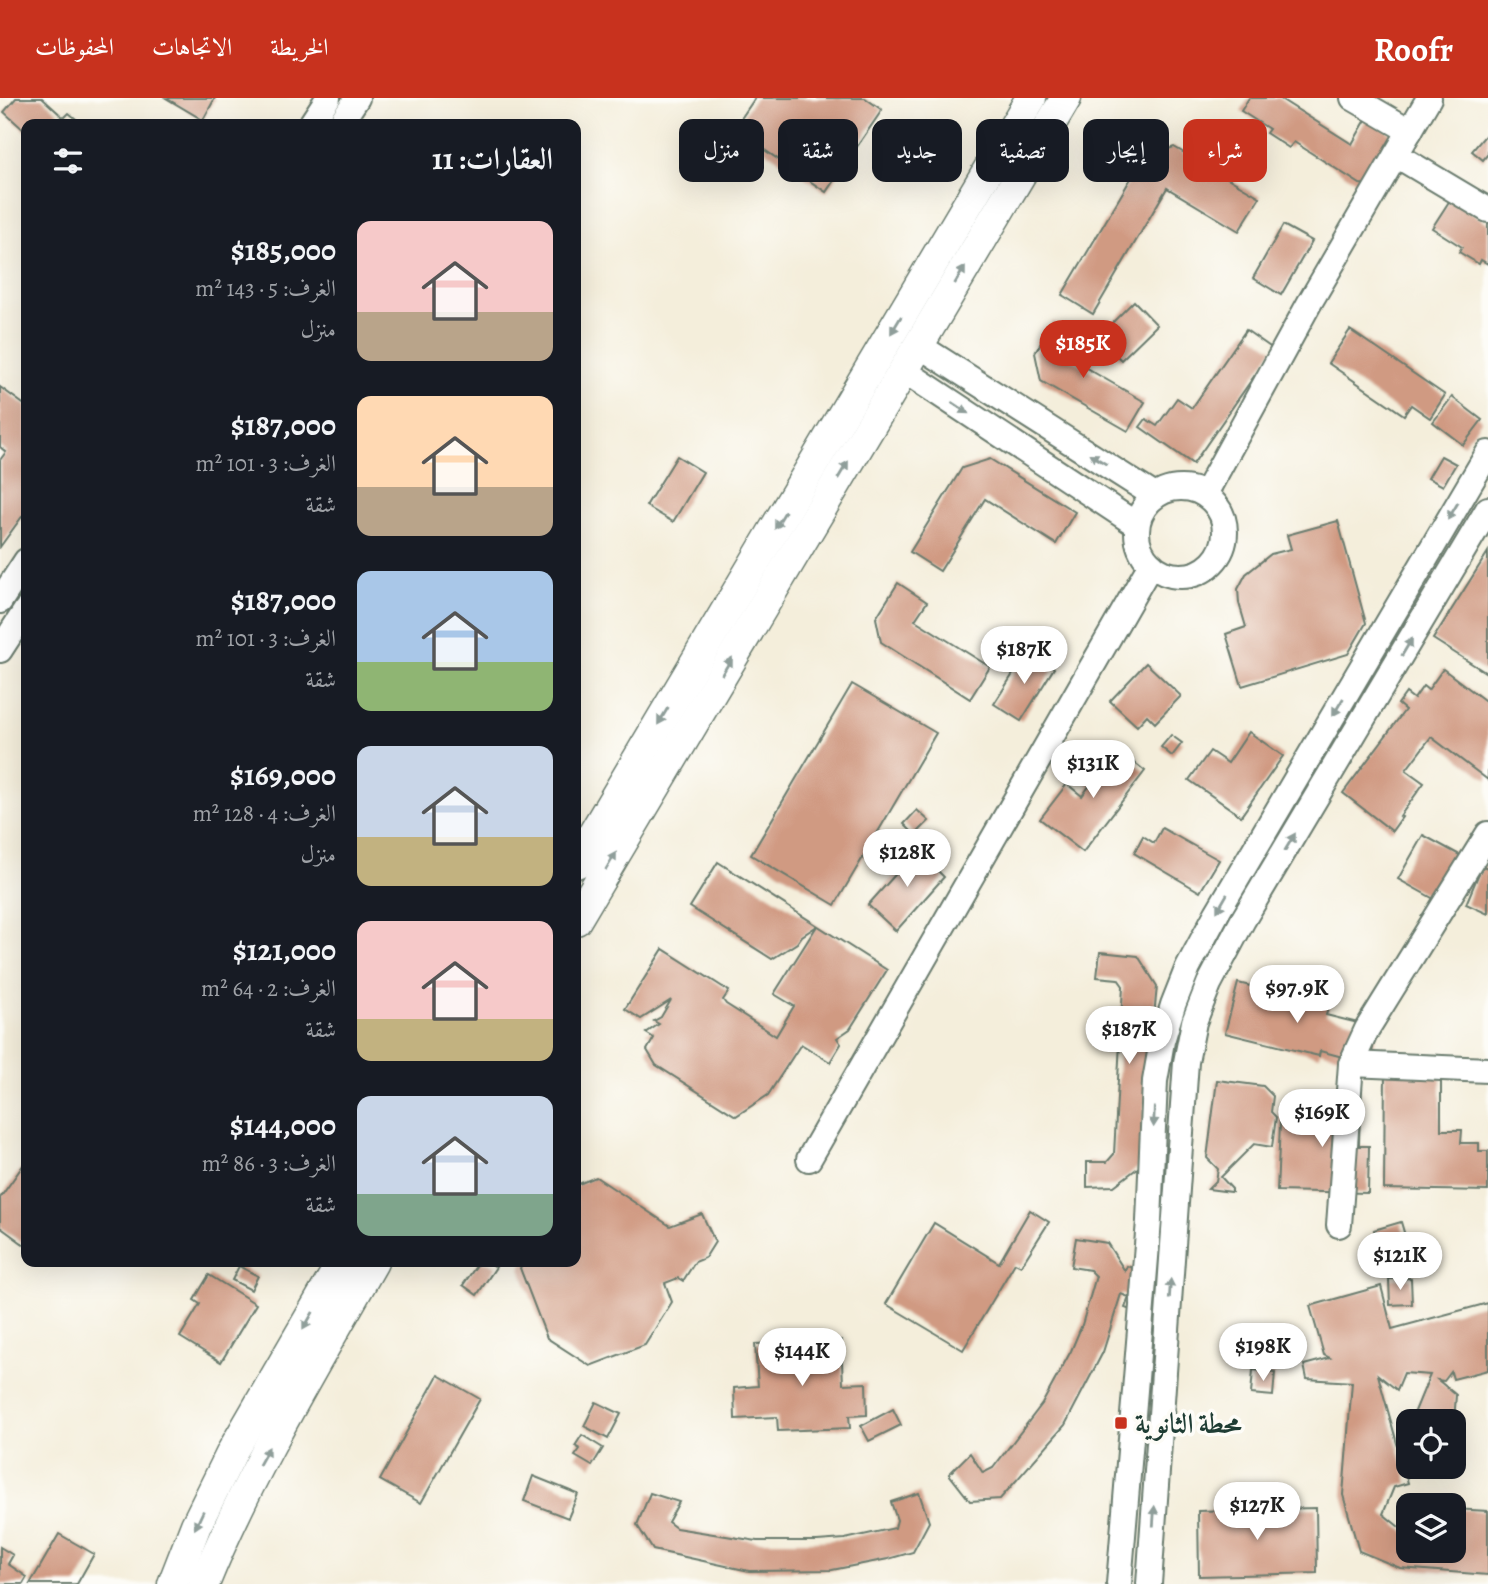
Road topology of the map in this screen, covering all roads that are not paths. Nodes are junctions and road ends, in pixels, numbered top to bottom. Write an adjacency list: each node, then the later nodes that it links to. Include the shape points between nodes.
1 (328, 98): 7 (street)
2 (357, 98): 8 (street)
3 (1031, 98): 24 (main road, one-way to 24)
4 (1066, 98): 12 (main road, one-way to 4)
5 (1353, 98): 9 (street)
6 (1429, 98): 9 (street)
7 (314, 119)
8 (343, 119)
9 (1410, 131): 10 (street)
10 (1396, 155): 11 (street); 14 (street)
11 (1488, 210)
12 (911, 358): 15 (street, one-way to 12); 17 (street, one-way to 17); 25 (main road, one-way to 12)
13 (1488, 453): 34 (street, one-way to 34, via 1217,913 1172,1005 1155,1081 1149,1221)
14 (1205, 494): 15 (street, via 1180,487); 18 (street, via 1216,504 1224,524 1224,546 1217,559 1192,575 1163,573)
15 (1156, 496): 17 (street, via 1140,513)
16 (1488, 509): 35 (street, one-way to 16, via 1186,1062 1194,1022 1243,920)
17 (1137, 525): 18 (street, via 1142,553)
18 (1151, 564): 28 (street)
19 (21, 569): 20 (street)
20 (0, 601)
21 (21, 618): 22 (street)
22 (0, 650)
23 (1488, 834): 26 (street, via 1367,1029)
24 (581, 855)
25 (581, 912)
26 (1351, 1064): 27 (street); 29 (street)
27 (1488, 1070)
28 (809, 1160)
29 (1339, 1225)
30 (339, 1267): 32 (main road, one-way to 32, via 233,1450)
31 (370, 1267): 33 (main road, one-way to 31, via 260,1462)
32 (173, 1584)
33 (204, 1584)
34 (1119, 1584)
35 (1149, 1584)

